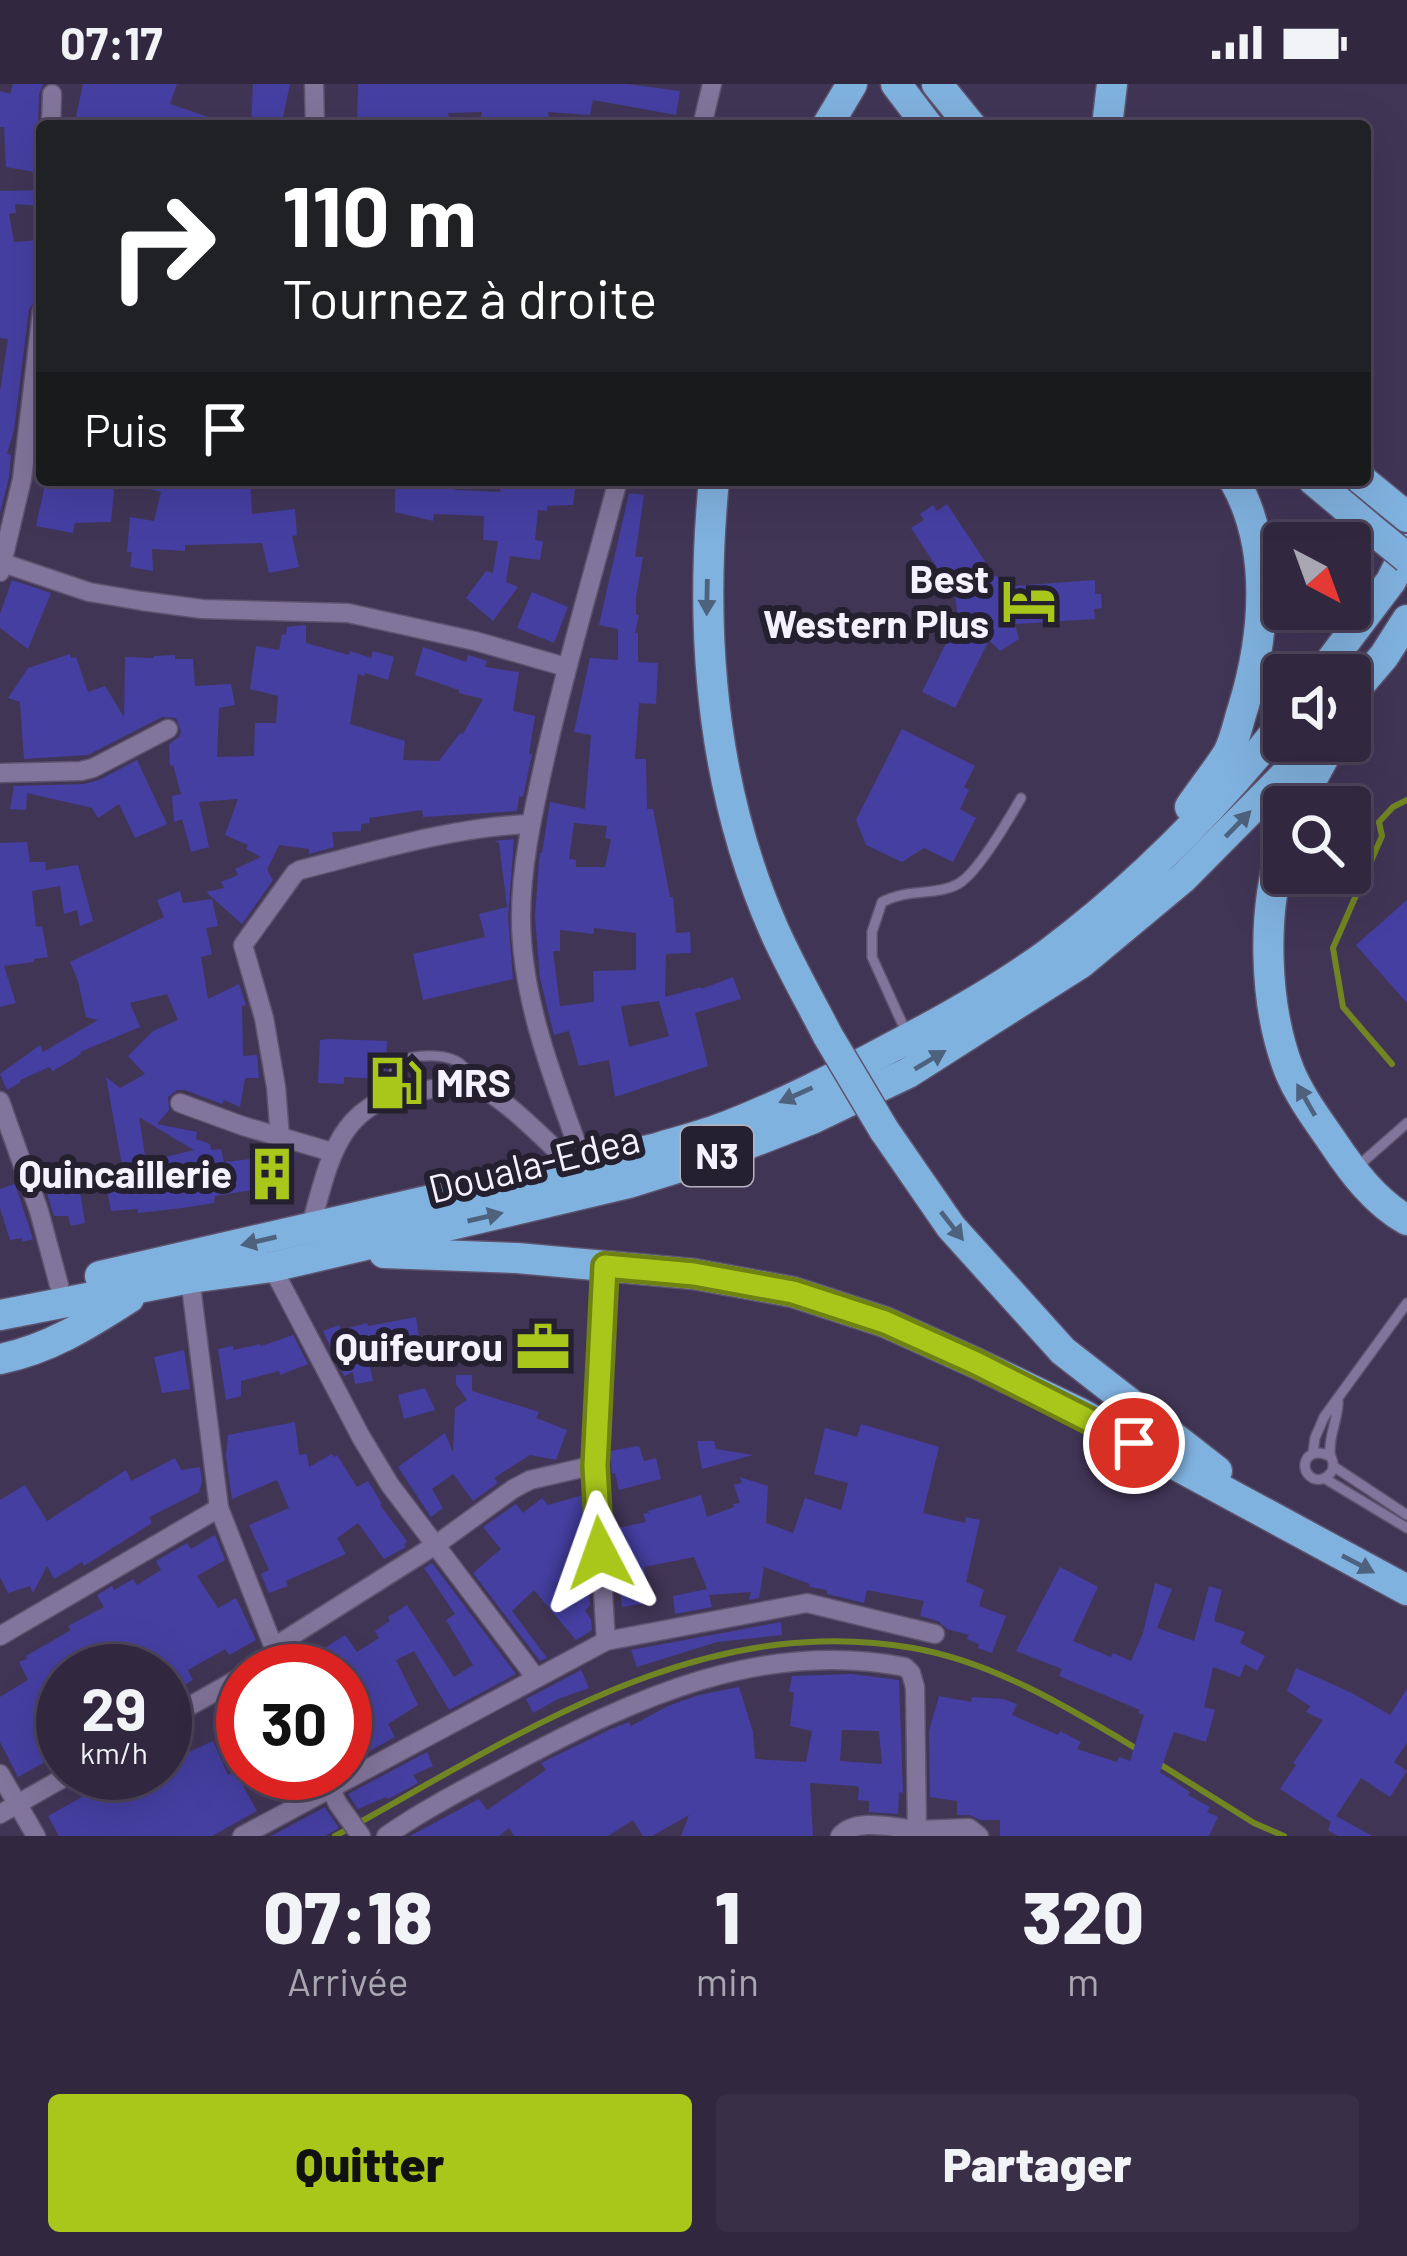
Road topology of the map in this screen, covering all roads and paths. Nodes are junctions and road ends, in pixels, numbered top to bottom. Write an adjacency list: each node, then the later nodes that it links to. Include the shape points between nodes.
1 (314, 84): 9 (street)
2 (712, 84): 10 (street)
3 (896, 84): 12 (highway)
4 (937, 84): 13 (highway)
5 (1112, 84): 14 (highway)
6 (848, 90): 11 (highway)
7 (52, 94): 8 (street)
8 (51, 120)
9 (315, 120)
10 (703, 120)
11 (830, 120)
12 (923, 120)
13 (966, 120)
14 (1109, 120)
15 (36, 361): 23 (street)
16 (616, 486): 27 (street)
17 (713, 486): 67 (highway, one-way to 67, bridge, via 707,610 714,717 773,928 828,1036 951,1227 1064,1351)
18 (1237, 486): 37 (highway, via 1259,549 1261,607 1254,674 1230,750 1182,818 1124,878)
19 (1319, 486): 22 (highway, bridge)
20 (1369, 486): 21 (highway)
21 (1397, 509)
22 (1407, 554): 25 (highway)
23 (2, 568): 27 (street, via 89,592 202,609 347,613)
24 (1407, 620): 26 (highway)
25 (1336, 654)
26 (1384, 656): 28 (highway); 29 (highway)
27 (566, 667): 35 (street)
28 (1371, 671)
29 (1371, 677)
30 (168, 729): 33 (street, via 93,768)
31 (1263, 746): 37 (highway, Douala-Edea / N3, via 1111,903 1001,986)
32 (1298, 762): 49 (highway, Douala-Edea / N3, one-way to 32, via 629,1183 725,1153 888,1084 1081,963 1183,878)
33 (0, 773)
34 (1022, 798): 37 (lane, via 959,884 882,902 872,957)
35 (531, 824): 43 (street, via 489,826 295,873 244,945 264,1018); 45 (street, via 521,917 526,974)
36 (1272, 894): 46 (highway, one-way to 36, via 1290,1071 1270,991)
37 (914, 1036): 45 (highway, Douala-Edea / N3, one-way to 45, via 725,1127)
38 (473, 1085): 40 (street); 40 (lane, via 459,1062 410,1057 398,1063); 45 (street)
39 (0, 1101): 53 (street)
40 (382, 1101): 44 (street, via 356,1116)
41 (180, 1102): 43 (street)
42 (1407, 1123): 46 (lane)
43 (280, 1137): 44 (street)
44 (332, 1152): 48 (street)
45 (579, 1166): 48 (highway, Douala-Edea / N3)
46 (1353, 1171): 47 (highway)
47 (1407, 1220)
48 (310, 1229): 53 (highway, Douala-Edea / N3, one-way to 53)
49 (342, 1251): 50 (highway); 51 (highway, Douala-Edea / N3)
50 (605, 1266): 62 (street); 67 (highway, via 793,1292 885,1322 1078,1412)
51 (272, 1267): 52 (highway, Douala-Edea / N3); 68 (street, via 376,1463)
52 (190, 1278): 54 (highway, Douala-Edea / N3); 64 (street)
53 (59, 1285): 55 (highway, Douala-Edea / N3)
54 (145, 1288): 57 (highway, Douala-Edea / N3); 58 (highway, via 57,1342)
55 (0, 1296)
56 (1407, 1303): 59 (lane)
57 (0, 1316)
58 (0, 1358)
59 (1338, 1402): 60 (lane); 61 (lane)
60 (1313, 1452): 61 (lane); 63 (lane, via 1304,1467)
61 (1331, 1461): 63 (lane); 65 (lane)
62 (595, 1466): 68 (street, via 530,1480); 72 (street)
63 (1324, 1478): 66 (lane)
64 (219, 1508): 71 (street); 73 (street)
65 (1407, 1515)
66 (1407, 1528)
67 (1309, 1538): 69 (highway, one-way to 69)
68 (437, 1544): 74 (street); 75 (street)
69 (1407, 1589)
70 (935, 1634): 72 (street, via 802,1604)
71 (0, 1636)
72 (606, 1641): 75 (street)
73 (272, 1644)
74 (298, 1644)
75 (536, 1678): 76 (street)
76 (372, 1766)
77 (0, 1774): 81 (street)
78 (36, 1794): 81 (street)
79 (308, 1800): 84 (street)
80 (338, 1800): 85 (street)
81 (9, 1809): 83 (street)
82 (917, 1830): 86 (street, via 911,1673 841,1658 738,1671 637,1701); 87 (street, via 858,1826); 88 (street, via 969,1828)
83 (36, 1836)
84 (242, 1836)
85 (362, 1836)
86 (386, 1836)
87 (840, 1836)
88 (979, 1836)

